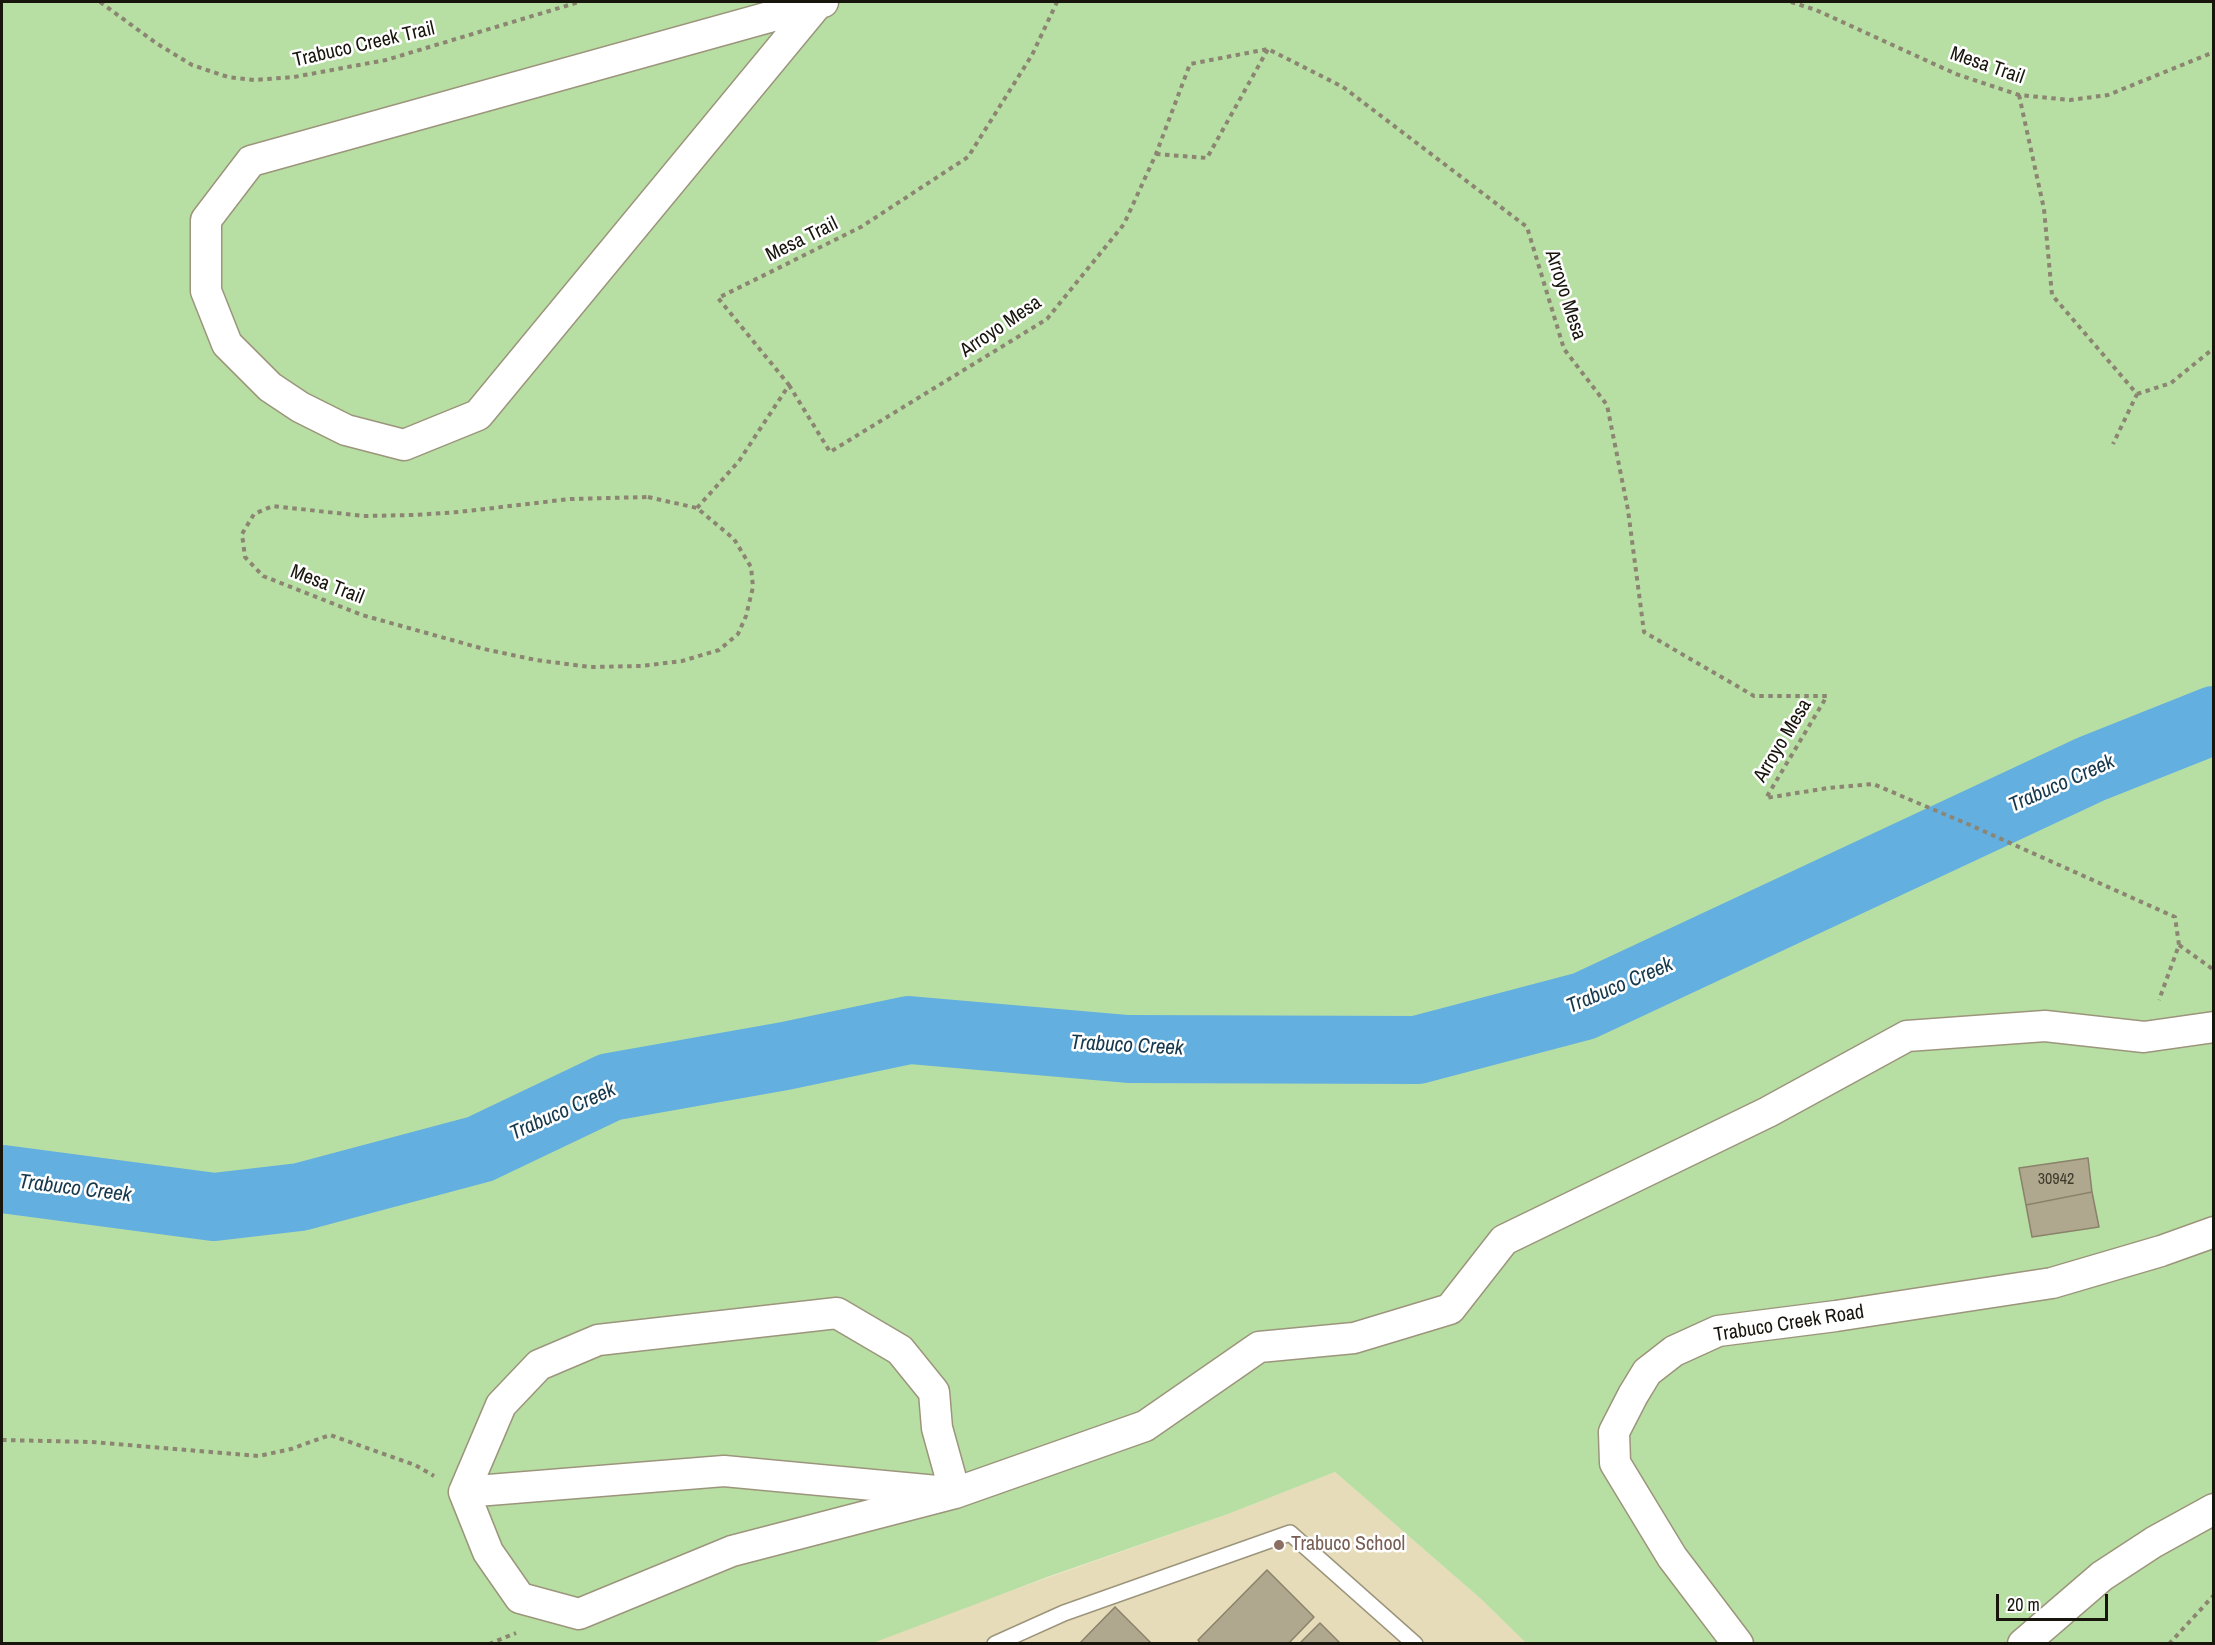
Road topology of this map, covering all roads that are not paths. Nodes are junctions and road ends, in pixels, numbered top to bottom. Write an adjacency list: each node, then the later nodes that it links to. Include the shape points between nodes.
1 (821, 2): 1 (street, via 251,161 207,220 206,291 227,344 270,387 346,430 404,445 478,414)
2 (2214, 1027): 5 (street, via 2144,1037 2045,1026 1908,1036 1768,1112 1504,1240 1450,1309 1354,1338 1259,1347 1144,1426)
3 (2214, 1232): 9 (street, Trabuco Creek Road, via 2052,1284 1718,1331 1674,1351 1647,1372 1614,1432 1615,1463 1672,1557)
4 (464, 1492): 5 (street, via 724,1471); 5 (street, via 488,1552 520,1598 579,1614 732,1551); 5 (street, via 501,1405 539,1365 598,1340 837,1313 900,1350 934,1392 937,1428)
5 (955, 1493)
6 (2214, 1509): 10 (street, via 2102,1576)
7 (995, 1644): 8 (lane, via 1064,1613 1290,1533)
8 (1415, 1644)
9 (1738, 1644)
10 (2023, 1644)

